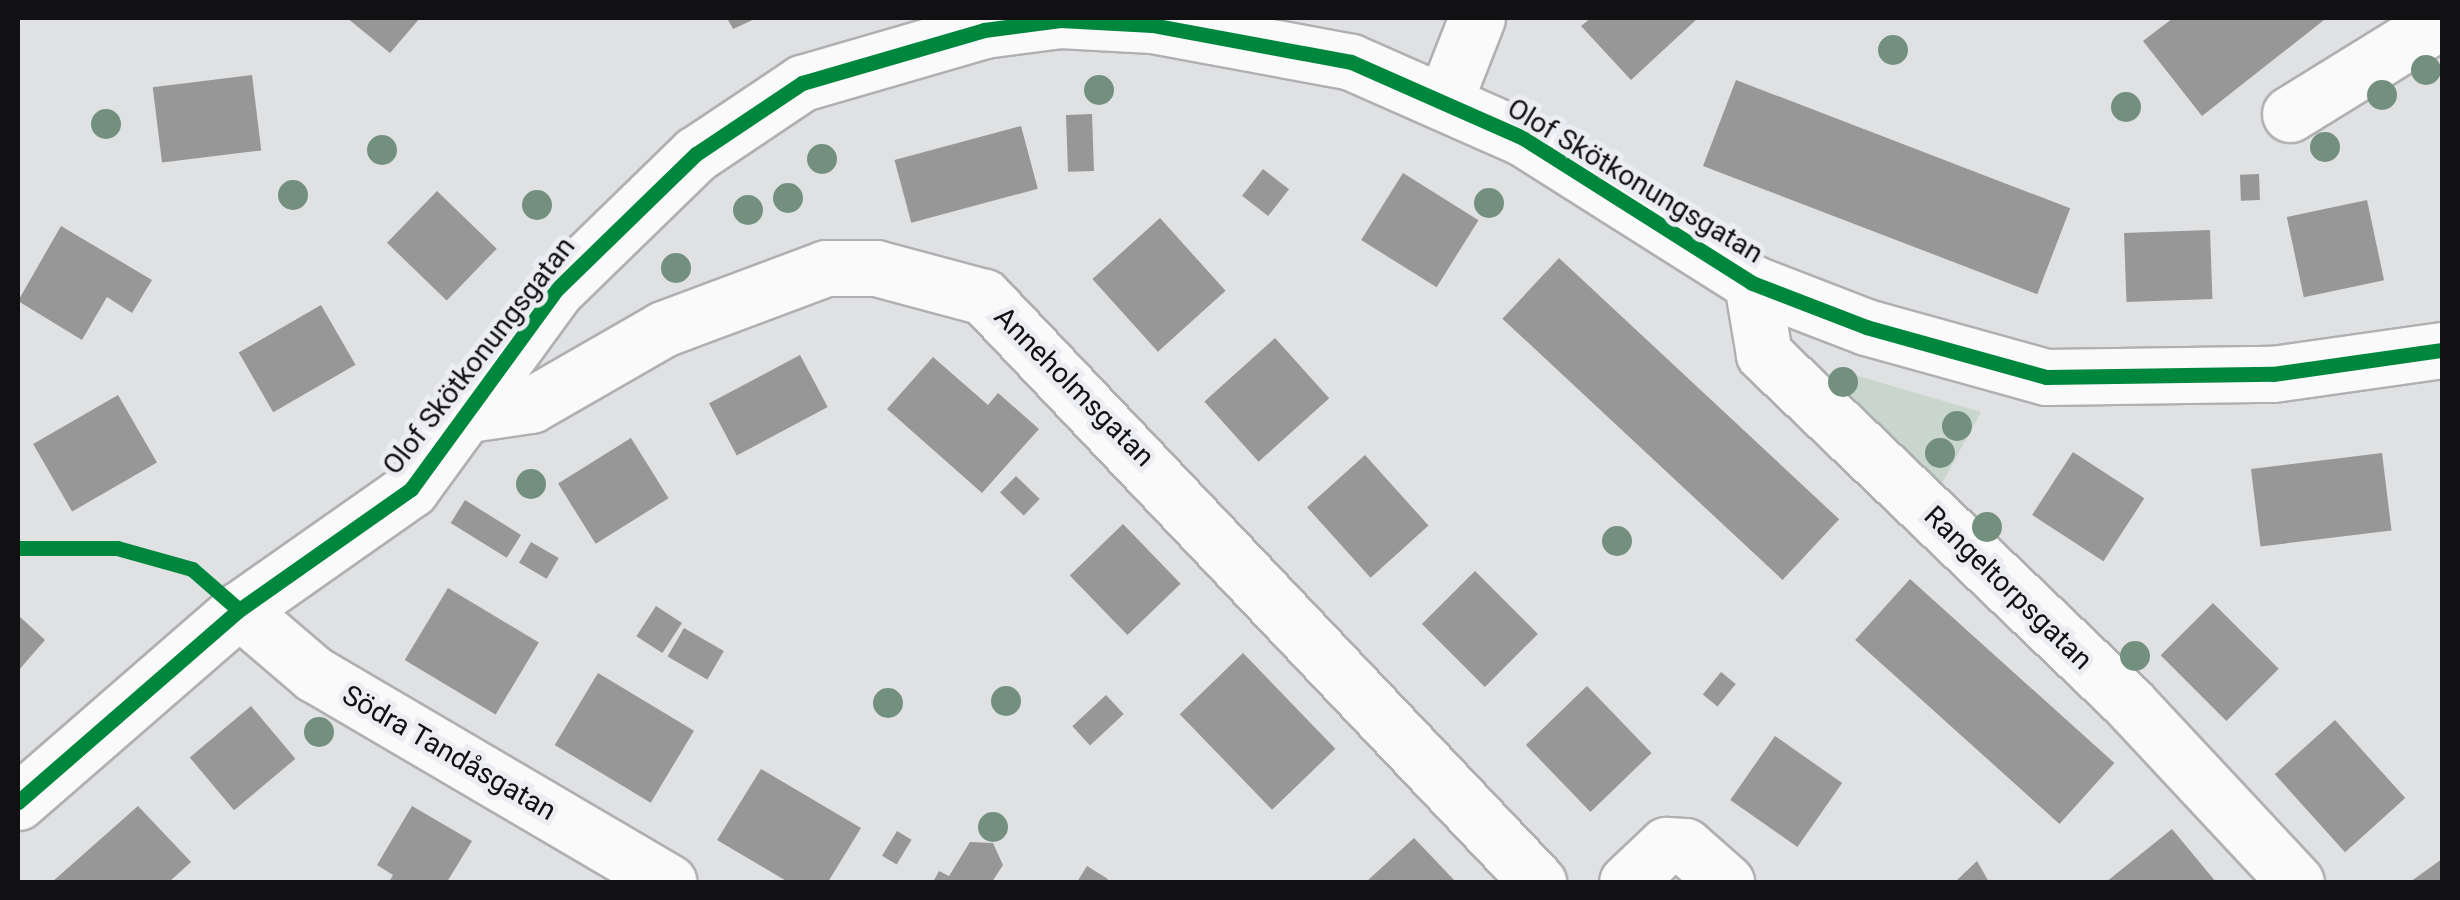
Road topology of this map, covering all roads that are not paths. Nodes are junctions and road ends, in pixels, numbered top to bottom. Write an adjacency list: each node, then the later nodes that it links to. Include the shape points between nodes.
1 (1477, 18): 4 (street)
2 (2442, 20): 5 (street)
3 (926, 30): 4 (street, Olof Skötkonungsgatan, via 1060,20 1152,25 1351,62); 8 (street, Olof Skötkonungsgatan, via 802,82 696,154 556,289)
4 (1444, 102): 6 (street, Olof Skötkonungsgatan, via 1523,138)
5 (2290, 114)
6 (1752, 282): 7 (street, Olof Skötkonungsgatan, via 1866,328 2046,378 2277,374); 15 (street, Rangeltorpsgatan, via 1764,354 2128,702)
7 (2442, 350)
8 (469, 414): 9 (street, Olof Skötkonungsgatan, via 376,518); 12 (street, Anneholmsgatan, via 531,405 663,329 826,268 876,268 984,297)
9 (239, 610): 10 (street, Olof Skötkonungsgatan); 11 (street, Södra Tandåsgatan, via 314,674)
10 (18, 802)
11 (669, 882)
12 (1538, 882)
13 (1627, 882): 14 (street, via 1666,845 1684,846)
14 (1726, 882)
15 (2296, 882)

